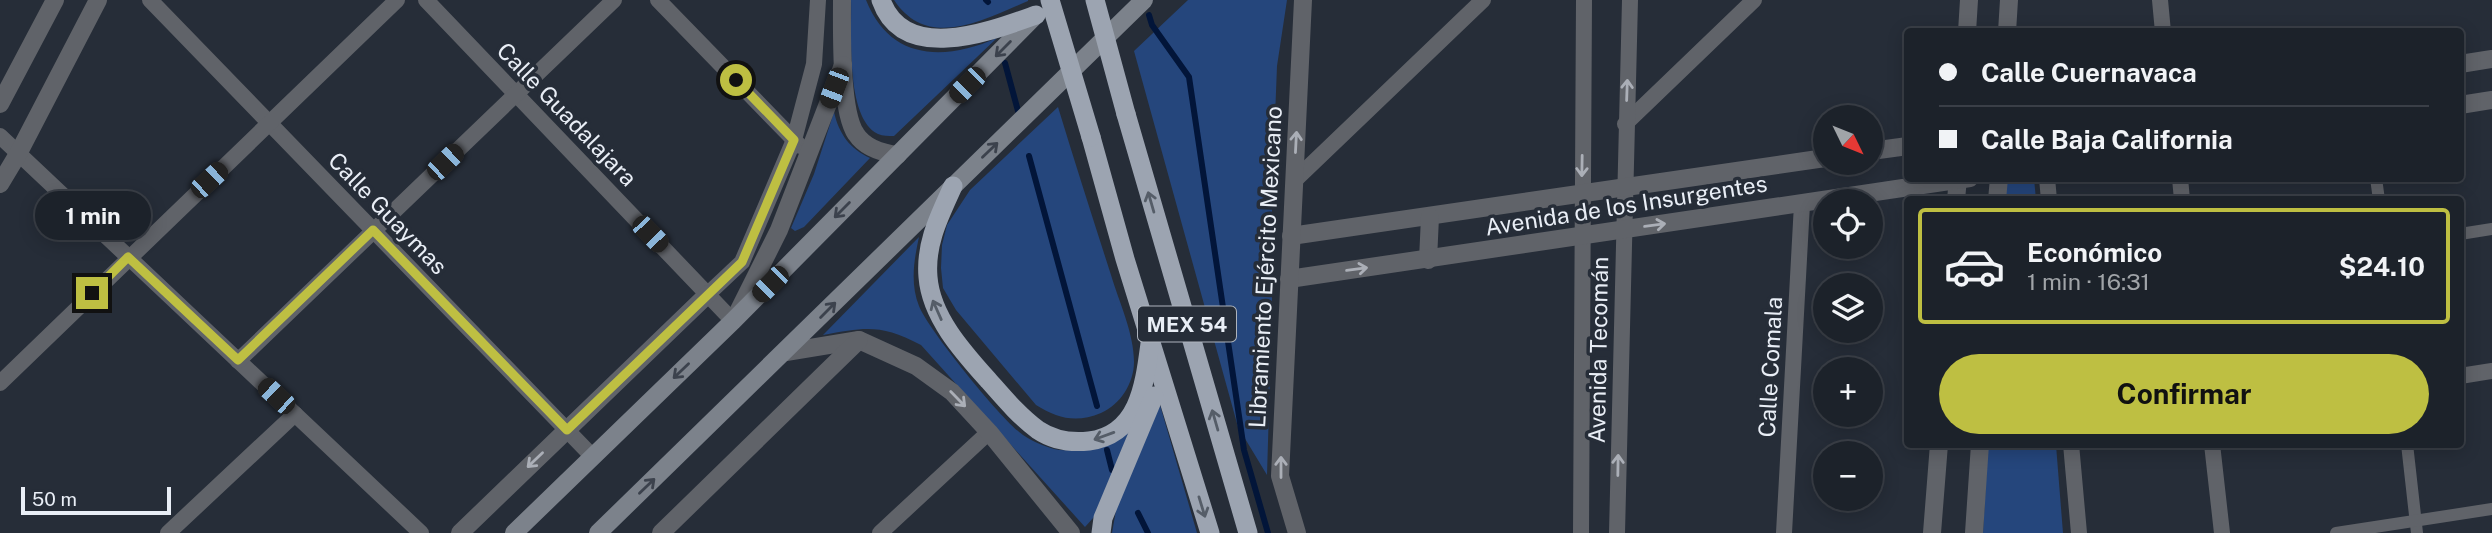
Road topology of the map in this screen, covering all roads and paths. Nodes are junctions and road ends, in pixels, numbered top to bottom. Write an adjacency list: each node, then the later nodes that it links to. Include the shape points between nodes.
1 (55, 0): 31 (street)
2 (98, 0): 39 (street)
3 (397, 0): 33 (street)
4 (426, 0): 29 (street, Calle Guadalajara)
5 (614, 0): 29 (street)
6 (658, 0): 36 (street)
7 (818, 0): 36 (street, via 814,64)
8 (842, 0): 28 (street)
9 (881, 0): 22 (highway, via 895,24 912,34 933,37 986,33)
10 (1050, 0): 22 (main road); 62 (highway, MEX 54, bridge)
11 (1095, 0): 91 (highway, Libramiento Ejército Mexicano / MEX 54, one-way to 11, bridge)
12 (1144, 0): 46 (main road, one-way to 12)
13 (1303, 0): 43 (street, Libramiento Ejército Mexicano, one-way to 13)
14 (1483, 0): 43 (street)
15 (1584, 0): 48 (street, Avenida Tecomán, one-way to 48)
16 (1630, 0): 34 (street, Avenida Tecomán, one-way to 16)
17 (1755, 0): 34 (street)
18 (1969, 0): 23 (street)
19 (2009, 0): 24 (street)
20 (2160, 0): 25 (street)
21 (157, 2): 33 (street, Calle Guaymas)
22 (1036, 15): 41 (main road, one-way to 41)
23 (1967, 28)
24 (2007, 28)
25 (2163, 28)
26 (2492, 59): 27 (street)
27 (2464, 63)
28 (842, 65): 40 (street); 41 (street, via 854,132 874,149)
29 (516, 94): 52 (street); 60 (street, Calle Guadalajara)
30 (2492, 100): 32 (street)
31 (0, 104)
32 (2464, 104)
33 (269, 123): 52 (street, Calle Guaymas); 57 (street)
34 (1625, 124): 47 (street, Avenida Tecomán)
35 (0, 136): 39 (street)
36 (794, 140): 40 (street); 60 (street, via 742,262)
37 (1904, 147): 38 (street)
38 (1883, 149)
39 (19, 153): 45 (street); 57 (street)
40 (809, 155): 61 (street, via 779,230)
41 (898, 155): 61 (main road, one-way to 61)
42 (1813, 160): 47 (street, Avenida de los Insurgentes)
43 (1294, 181): 55 (street, Libramiento Ejército Mexicano)
44 (1943, 182): 49 (street, Avenida de los Insurgentes)
45 (0, 184)
46 (953, 186): 62 (highway, one-way to 46, via 1140,396 1114,433 1077,442 1040,431 973,363 943,323 933,299 928,279 930,238); 64 (main road, one-way to 46)
47 (1624, 187): 48 (street, Avenida de los Insurgentes); 53 (street, Avenida Tecomán)
48 (1582, 194): 50 (street, Avenida de los Insurgentes); 56 (street, Avenida Tecomán)
49 (1802, 204): 53 (street, Avenida de los Insurgentes, one-way to 49); 95 (street, Calle Comala)
50 (1430, 217): 55 (street, Avenida de los Insurgentes); 58 (street)
51 (2492, 229): 54 (street)
52 (373, 230): 65 (street); 71 (street, Calle Guaymas)
53 (1623, 230): 56 (street, Avenida de los Insurgentes); 94 (street, Avenida Tecomán, one-way to 53)
54 (2464, 233)
55 (1291, 236): 59 (street, Libramiento Ejército Mexicano)
56 (1583, 236): 58 (street, Avenida de los Insurgentes); 93 (street, Avenida Tecomán)
57 (128, 257): 65 (street); 69 (street)
58 (1428, 260): 59 (street, Avenida de los Insurgentes, one-way to 58)
59 (1289, 279): 92 (street, Libramiento Ejército Mexicano, one-way to 59, via 1280,476)
60 (708, 294): 61 (street, Calle Guadalajara); 71 (street)
61 (733, 321): 78 (main road, one-way to 78)
62 (1151, 336): 68 (highway, MEX 54)
63 (859, 340): 64 (street); 72 (street, one-way to 72, via 916,366 952,392); 81 (street)
64 (786, 352): 86 (main road, one-way to 64)
65 (238, 360): 70 (street)
66 (2492, 371): 67 (street)
67 (2464, 375)
68 (1163, 376): 89 (highway, via 1103,518); 90 (highway, MEX 54, one-way to 90)
69 (0, 383)
70 (295, 414): 82 (street); 83 (street)
71 (567, 430): 78 (street, Calle Guaymas); 84 (street, one-way to 84)
72 (989, 432): 87 (street); 88 (street)
73 (1939, 448): 96 (street)
74 (1980, 448): 97 (street)
75 (2071, 448): 98 (street)
76 (2212, 448): 99 (street)
77 (2407, 448): 80 (street)
78 (593, 457): 85 (main road)
79 (2492, 509): 80 (street)
80 (2416, 527): 100 (street)
81 (671, 529)
82 (168, 533)
83 (421, 533)
84 (460, 533)
85 (514, 533)
86 (598, 533)
87 (880, 533)
88 (1071, 533)
89 (1101, 533)
90 (1210, 533)
91 (1248, 533)
92 (1297, 533)
93 (1581, 533)
94 (1616, 533)
95 (1784, 533)
96 (1932, 533)
97 (1974, 533)
98 (2079, 533)
99 (2222, 533)
100 (2336, 533)

